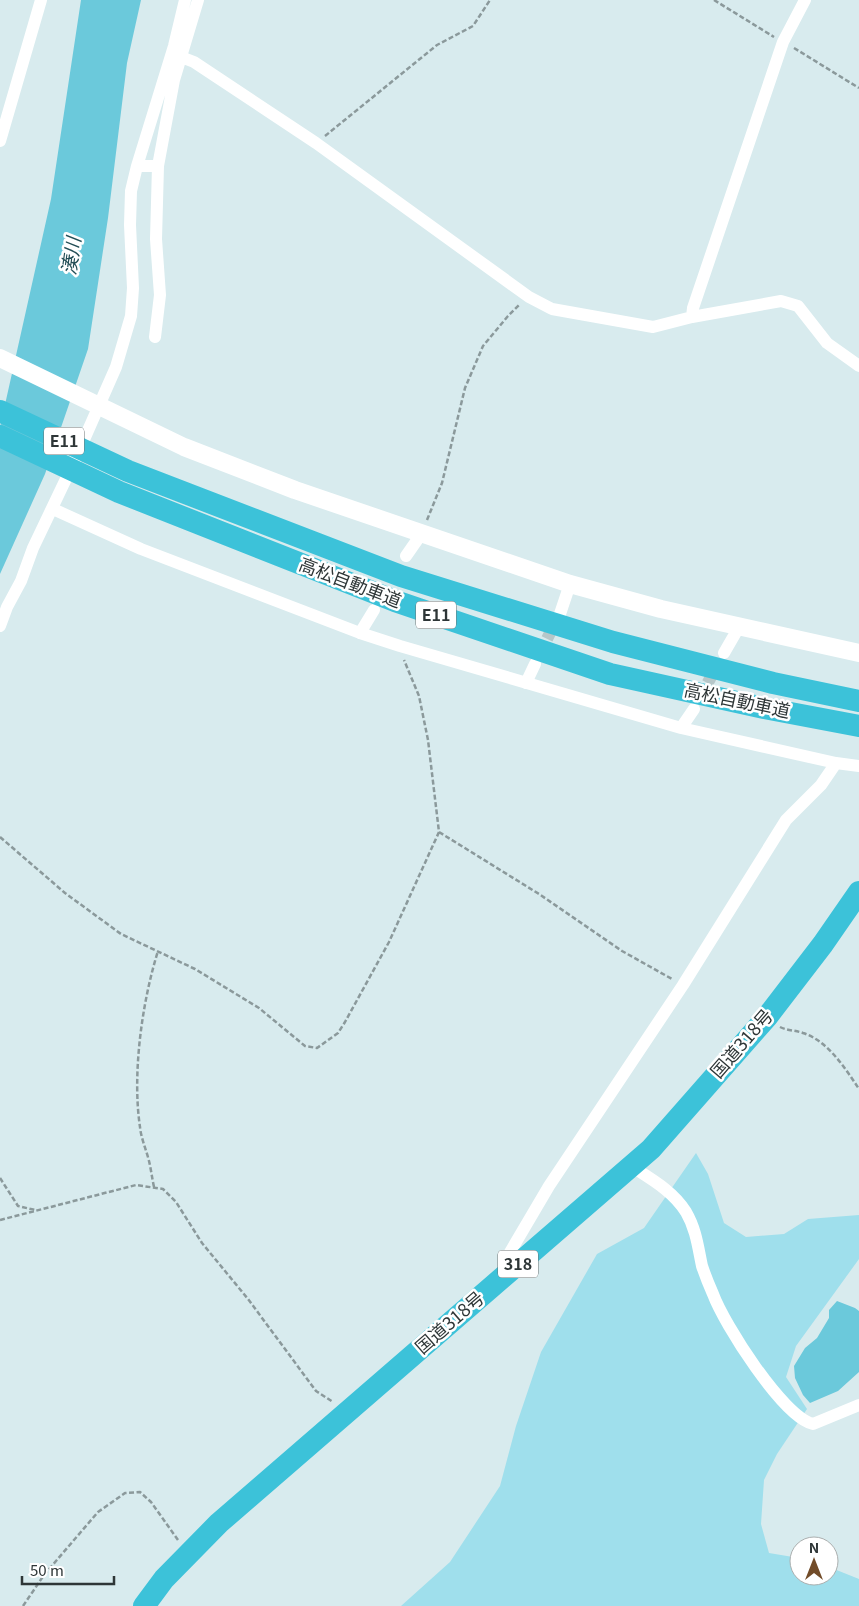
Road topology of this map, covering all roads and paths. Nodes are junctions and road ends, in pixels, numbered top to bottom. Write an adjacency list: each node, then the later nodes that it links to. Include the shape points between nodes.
1 (41, 0): 7 (street)
2 (185, 0): 9 (street)
3 (198, 0): 6 (street)
4 (490, 0): 8 (path, via 473,26 437,45)
5 (805, 0): 12 (street, via 783,42)
6 (182, 57): 8 (street); 10 (street, via 174,80)
7 (0, 141)
8 (316, 143): 11 (street)
9 (137, 166): 10 (street); 16 (street, via 130,217 131,316 116,367)
10 (158, 166): 13 (street, via 156,239 160,295)
11 (529, 296): 12 (street, via 552,309 653,327); 20 (path, via 483,346 465,388 442,483)
12 (692, 317): 15 (street, via 781,301 798,306 827,343)
13 (155, 336)
14 (0, 358): 16 (street)
15 (859, 366)
16 (98, 407): 19 (street); 20 (street, via 184,447 295,490)
17 (0, 411): 33 (highway, 高松自動車道 / E11, via 128,470 401,576 613,642 773,683)
18 (0, 436): 35 (highway, 高松自動車道 / E11, via 119,492 395,601 592,668 764,708)
19 (53, 509): 25 (street); 27 (street, via 141,549)
20 (422, 533): 21 (street); 22 (street)
21 (406, 556)
22 (570, 584): 24 (street); 26 (street)
23 (374, 610): 27 (street)
24 (560, 614)
25 (0, 626)
26 (739, 627): 29 (street); 30 (street)
27 (360, 633): 28 (street)
28 (400, 646): 32 (street); 39 (path, via 419,696 428,740)
29 (724, 653)
30 (859, 653)
31 (534, 664): 32 (street)
32 (526, 683): 36 (street)
33 (859, 701)
34 (694, 709): 36 (street)
35 (859, 726)
36 (681, 728): 37 (street)
37 (836, 763): 38 (street); 43 (street, via 822,785 786,820)
38 (859, 766)
39 (439, 832): 42 (path, via 389,942 350,1014 338,1032 317,1048 304,1046 259,1008 196,969); 43 (path, via 539,894 622,951)
40 (0, 837): 42 (path, via 65,893 121,934)
41 (859, 892): 44 (highway, 国道318号 / 318)
42 (158, 951): 48 (path, via 151,972 136,1080 140,1128)
43 (683, 985): 51 (street, via 549,1186 509,1254)
44 (766, 1018): 45 (path, via 786,1030 803,1033 820,1042); 46 (highway, 国道318号 / 318, via 652,1149)
45 (859, 1089)
46 (631, 1166): 51 (highway, 国道318号 / 318); 52 (street, via 664,1187 685,1210 695,1229 713,1296 734,1335 776,1394 802,1420 813,1424)
47 (0, 1178): 49 (path, via 18,1206)
48 (154, 1187): 49 (path, via 136,1186); 53 (path, via 163,1189 176,1202 202,1243 316,1391)
49 (38, 1210): 50 (path)
50 (0, 1220)
51 (515, 1266): 53 (highway, 国道318号 / 318)
52 (859, 1405)
53 (347, 1412): 54 (highway, 国道318号 / 318, via 219,1522)
54 (188, 1554): 55 (path, via 151,1502 140,1492 125,1494 98,1512 44,1575); 56 (highway, 国道318号 / 318)
55 (23, 1606)
56 (144, 1606)

